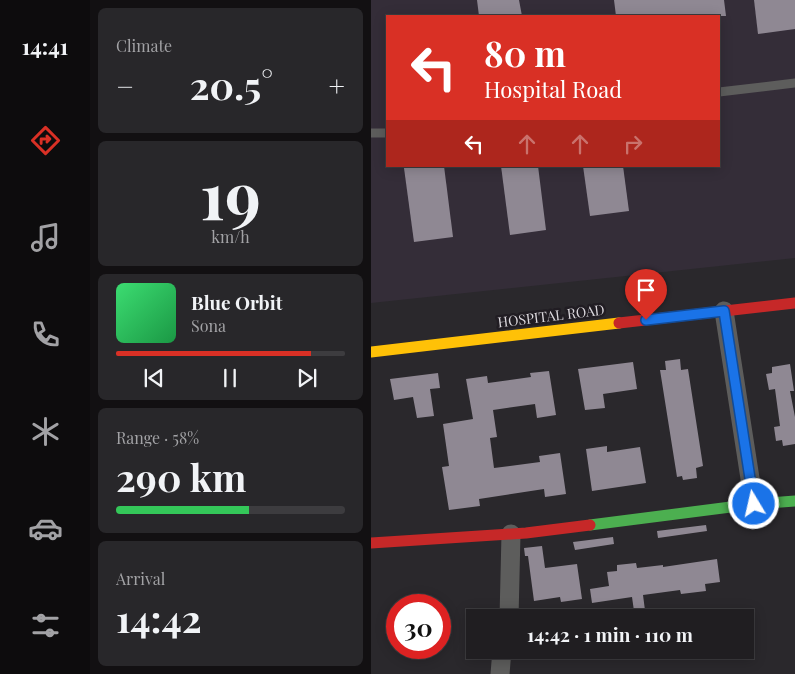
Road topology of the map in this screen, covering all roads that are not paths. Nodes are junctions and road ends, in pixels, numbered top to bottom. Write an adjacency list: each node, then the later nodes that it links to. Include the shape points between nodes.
1 (795, 82): 2 (lane)
2 (720, 92)
3 (386, 133): 4 (lane)
4 (371, 134)
5 (795, 303): 6 (street, HOSPITAL ROAD)
6 (724, 311): 7 (street, HOSPITAL ROAD); 9 (street)
7 (371, 352)
8 (795, 501): 9 (street)
9 (754, 504): 10 (street)
10 (511, 534): 11 (street); 12 (street)
11 (371, 543)
12 (509, 609)
13 (501, 659): 14 (street)
14 (500, 674)

